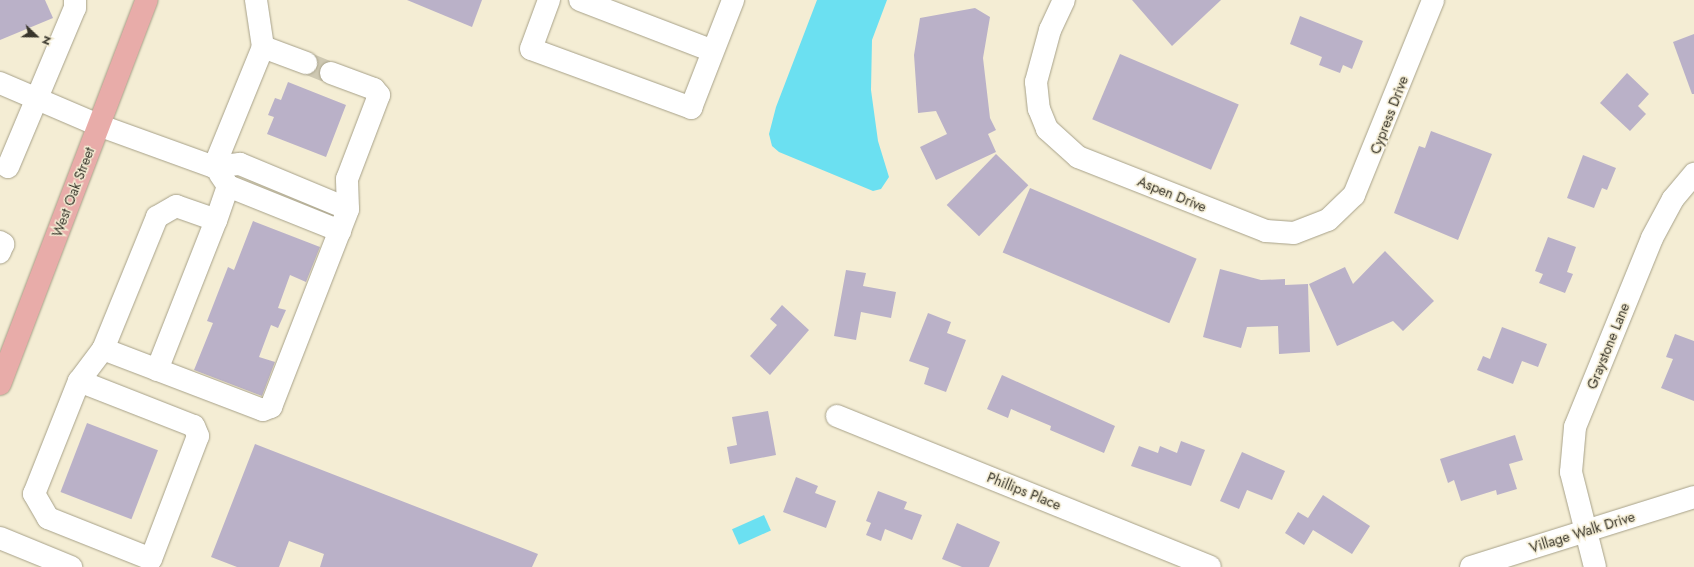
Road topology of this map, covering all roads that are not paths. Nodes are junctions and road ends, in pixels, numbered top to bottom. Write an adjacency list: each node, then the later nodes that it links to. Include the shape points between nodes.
1 (75, 0): 14 (street, via 75,8)
2 (147, 0): 15 (main road, West Oak Street)
3 (256, 0): 9 (street)
4 (549, 0): 10 (street, via 532,49 690,108)
5 (580, 0): 10 (street)
6 (733, 0): 10 (street)
7 (1064, 0): 22 (street, Aspen Drive, via 1050,30 1036,82 1039,109 1048,129 1078,157 1258,228 1294,233)
8 (1433, 0): 22 (street, Cypress Drive, via 1368,167 1354,195)
9 (263, 46): 11 (street); 17 (street)
10 (713, 51)
11 (306, 63)
12 (331, 73): 20 (street, via 374,89 378,95 347,179)
13 (0, 82): 14 (street)
14 (36, 98): 15 (street); 16 (street)
15 (98, 125): 17 (street); 29 (main road, West Oak Street)
16 (8, 167)
17 (214, 167): 19 (street); 20 (street, via 240,164)
18 (1694, 174): 32 (street, Graystone Lane, via 1673,199 1652,238 1575,428 1571,472)
19 (228, 186): 21 (street); 23 (street)
20 (348, 209): 23 (street)
21 (216, 220): 26 (street, via 176,206 157,217); 27 (street)
22 (1328, 220)
23 (340, 231): 27 (street, via 271,407 263,410)
24 (0, 242): 25 (street, via 4,244)
25 (0, 252)
26 (102, 349): 27 (street); 28 (street)
27 (157, 370)
28 (79, 381): 34 (street, via 34,494 48,518); 34 (street, via 194,426 198,436)
29 (0, 383)
30 (837, 416): 36 (street, Phillips Place)
31 (1694, 497): 32 (street, Village Walk Drive)
32 (1584, 531): 37 (street, Village Walk Drive); 38 (street, Graystone Lane)
33 (0, 538): 35 (street)
34 (149, 563)
35 (71, 567)
36 (1210, 567)
37 (1471, 567)
38 (1595, 567)

